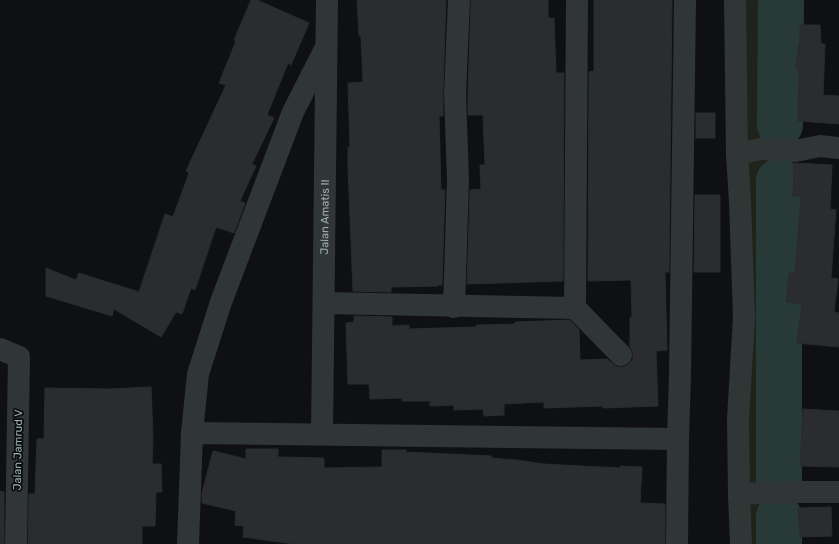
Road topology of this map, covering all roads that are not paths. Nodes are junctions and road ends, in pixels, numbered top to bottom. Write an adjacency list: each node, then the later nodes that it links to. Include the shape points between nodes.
1 (327, 0): 6 (street, Jalan Amatis II)
2 (459, 0): 10 (street, via 455,94 458,180)
3 (577, 0): 11 (street)
4 (685, 0): 16 (street)
5 (735, 0): 8 (street)
6 (326, 46): 9 (street, Jalan Amatis II); 14 (street, via 293,112 221,302 198,374)
7 (839, 148): 8 (street, via 820,146 795,151 761,149)
8 (737, 154): 18 (street, via 744,317 738,419)
9 (324, 304): 10 (street); 15 (street, Jalan Amatis II)
10 (454, 307): 11 (street)
11 (575, 308): 13 (street)
12 (10, 353): 19 (street, Jalan Jamrud V)
13 (621, 355)
14 (192, 433): 15 (street); 20 (street)
15 (322, 434): 16 (street)
16 (678, 439): 21 (street)
17 (839, 492): 18 (street)
18 (746, 494): 22 (street)
19 (16, 544)
20 (188, 544)
21 (677, 544)
22 (740, 544)

